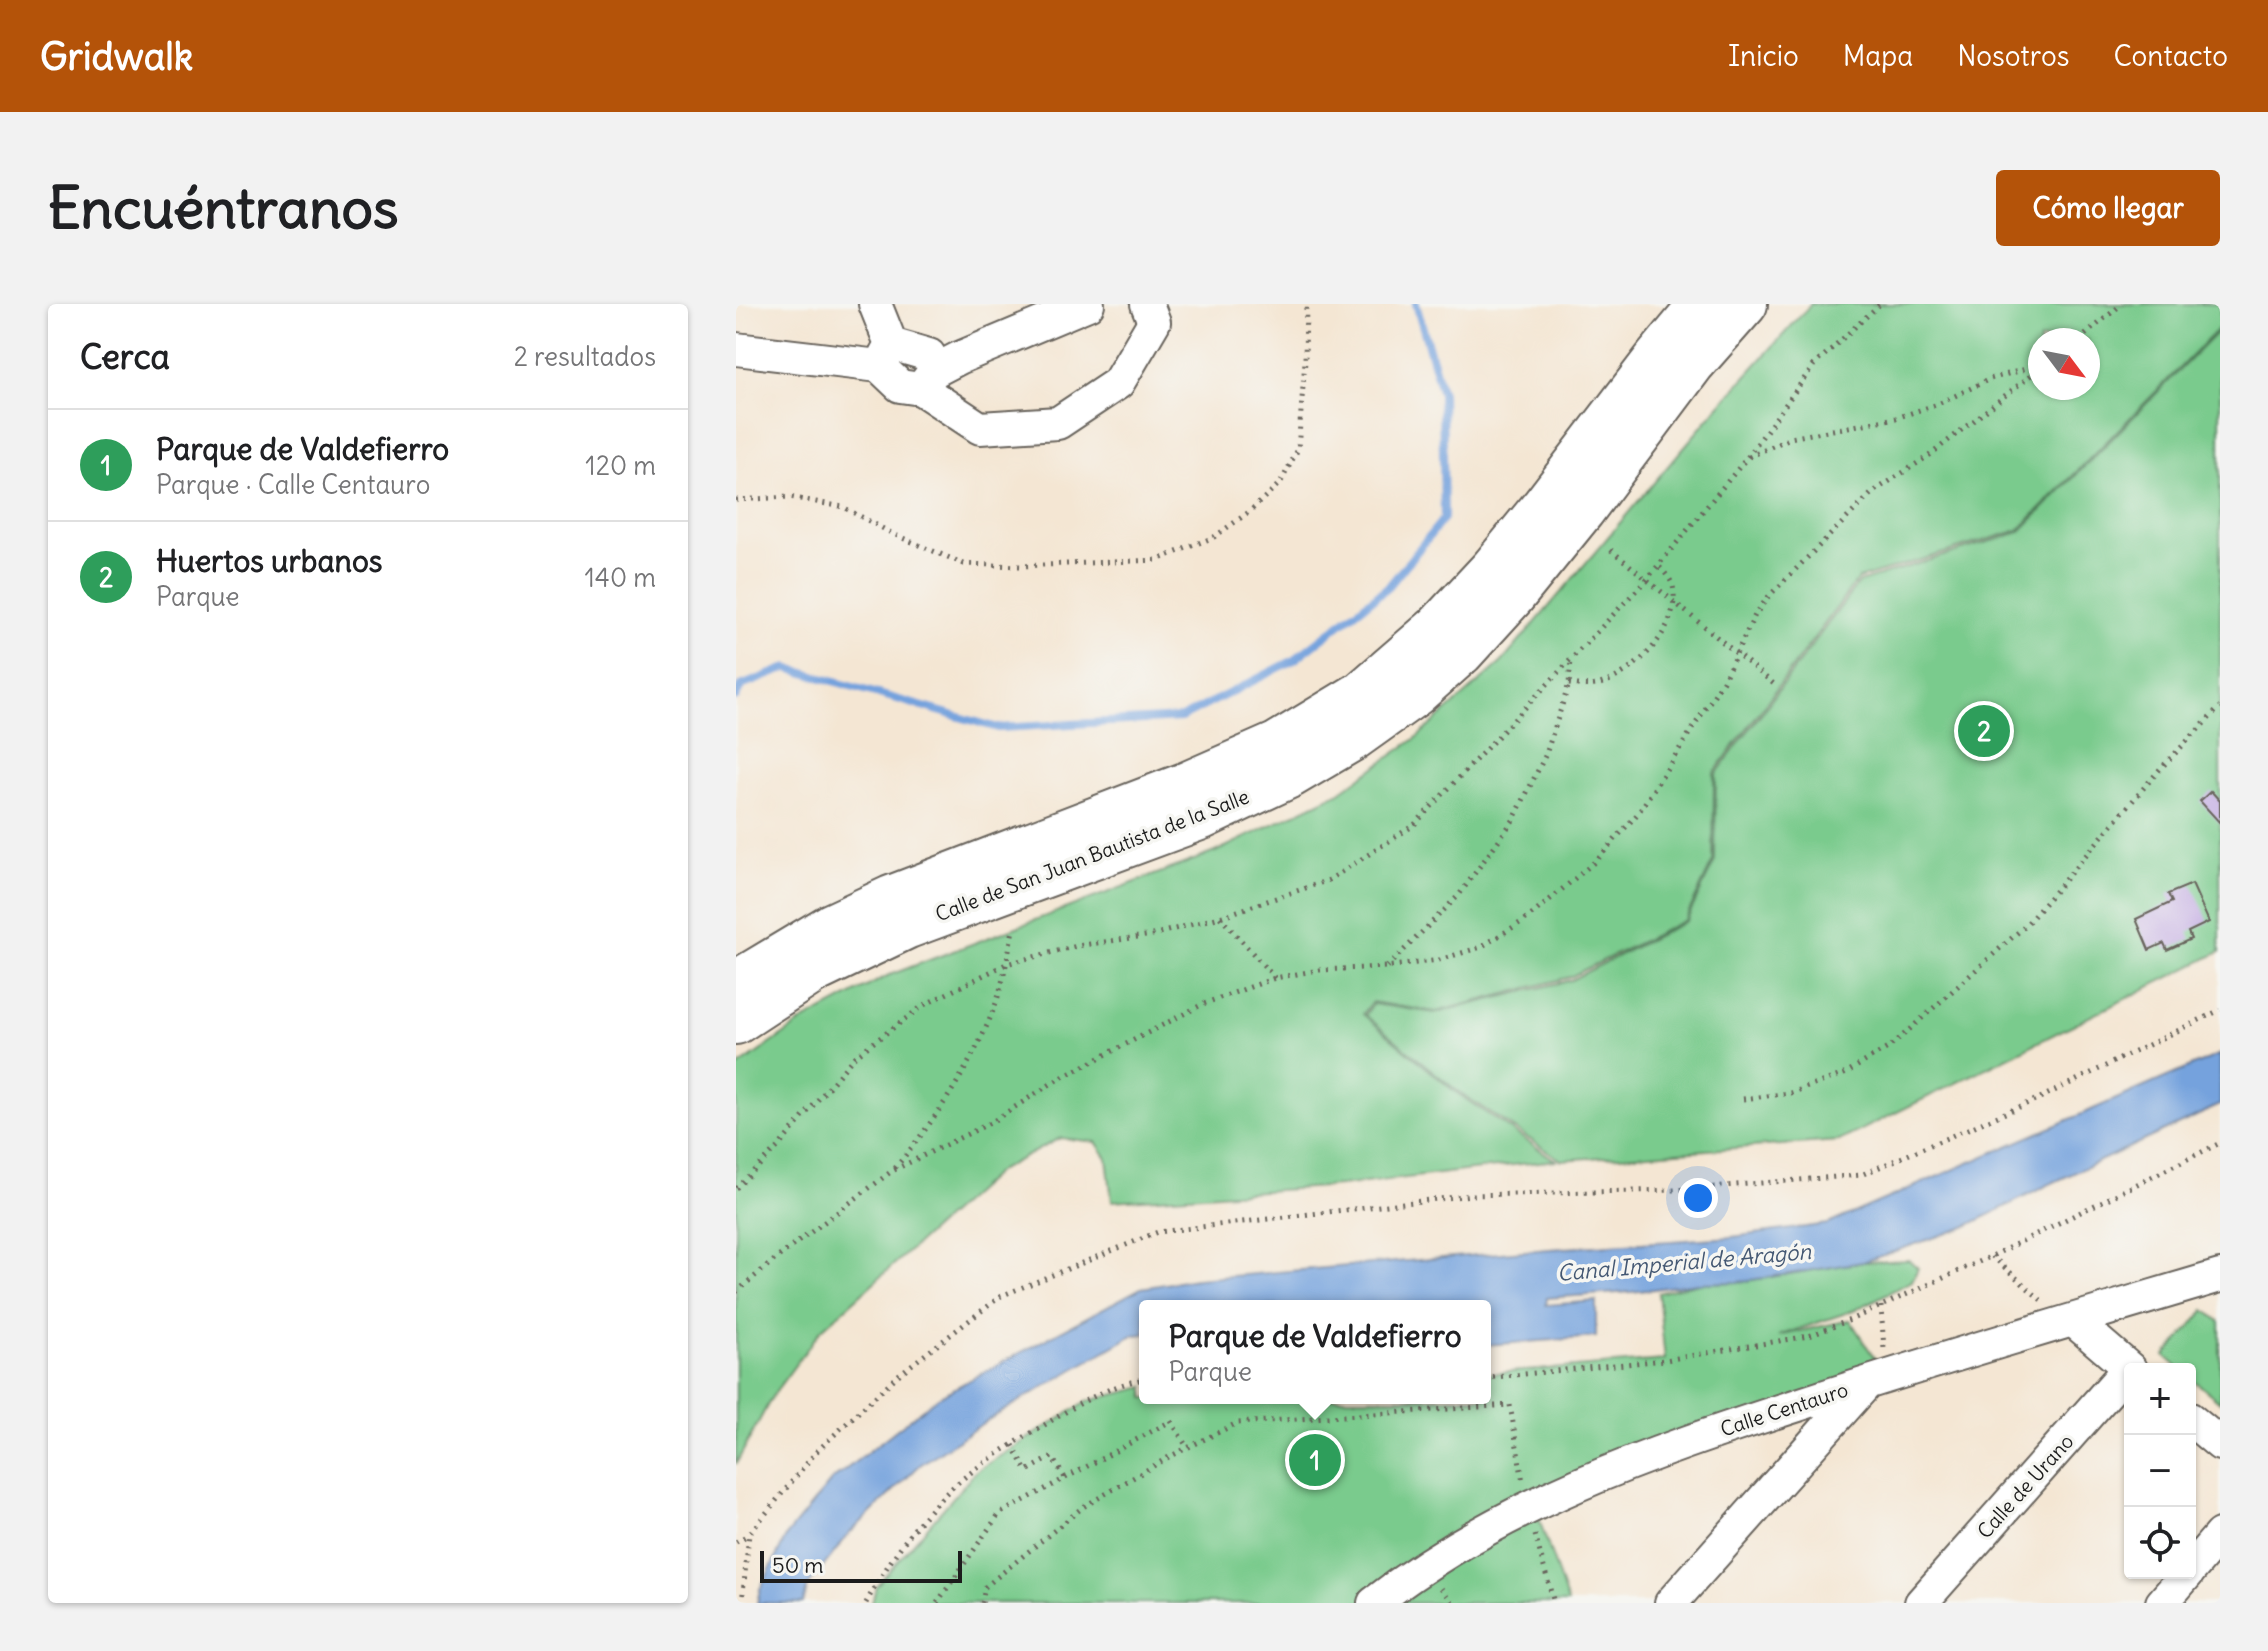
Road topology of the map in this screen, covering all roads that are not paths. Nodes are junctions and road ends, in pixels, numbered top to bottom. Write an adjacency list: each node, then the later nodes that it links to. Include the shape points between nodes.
1 (875, 304): 7 (street)
2 (1088, 304): 8 (street, via 959,358)
3 (1147, 304): 8 (street, via 1154,322 1118,383 1058,423 980,428)
4 (1702, 304): 9 (main road, Calle de San Juan Bautista de la Salle, via 1493,568 1437,628 1362,693 1276,745 1185,785 879,903)
5 (1745, 304): 10 (main road, Calle de San Juan Bautista de la Salle, via 1692,364 1513,596 1462,652 1365,730 1291,775 1202,817 908,926 814,971)
6 (736, 349): 7 (street)
7 (885, 355): 8 (street, via 900,386)
8 (927, 380)
9 (736, 983)
10 (736, 1022)
11 (2220, 1276): 12 (street, Calle Centauro)
12 (2063, 1323): 13 (street); 15 (street, Calle Centauro)
13 (2124, 1365)
14 (2124, 1376): 25 (street, Calle de Urano)
15 (1877, 1379): 16 (street, Calle Centauro); 19 (street)
16 (1811, 1401): 19 (street, via 1814,1417); 23 (street, Calle Centauro, via 1601,1473 1527,1508 1424,1567)
17 (2196, 1424): 18 (street)
18 (2220, 1444)
19 (1807, 1448): 24 (street)
20 (2220, 1535): 21 (street)
21 (2196, 1564)
22 (2183, 1579): 26 (street)
23 (1374, 1603)
24 (1671, 1603)
25 (1921, 1603)
26 (2162, 1603)

